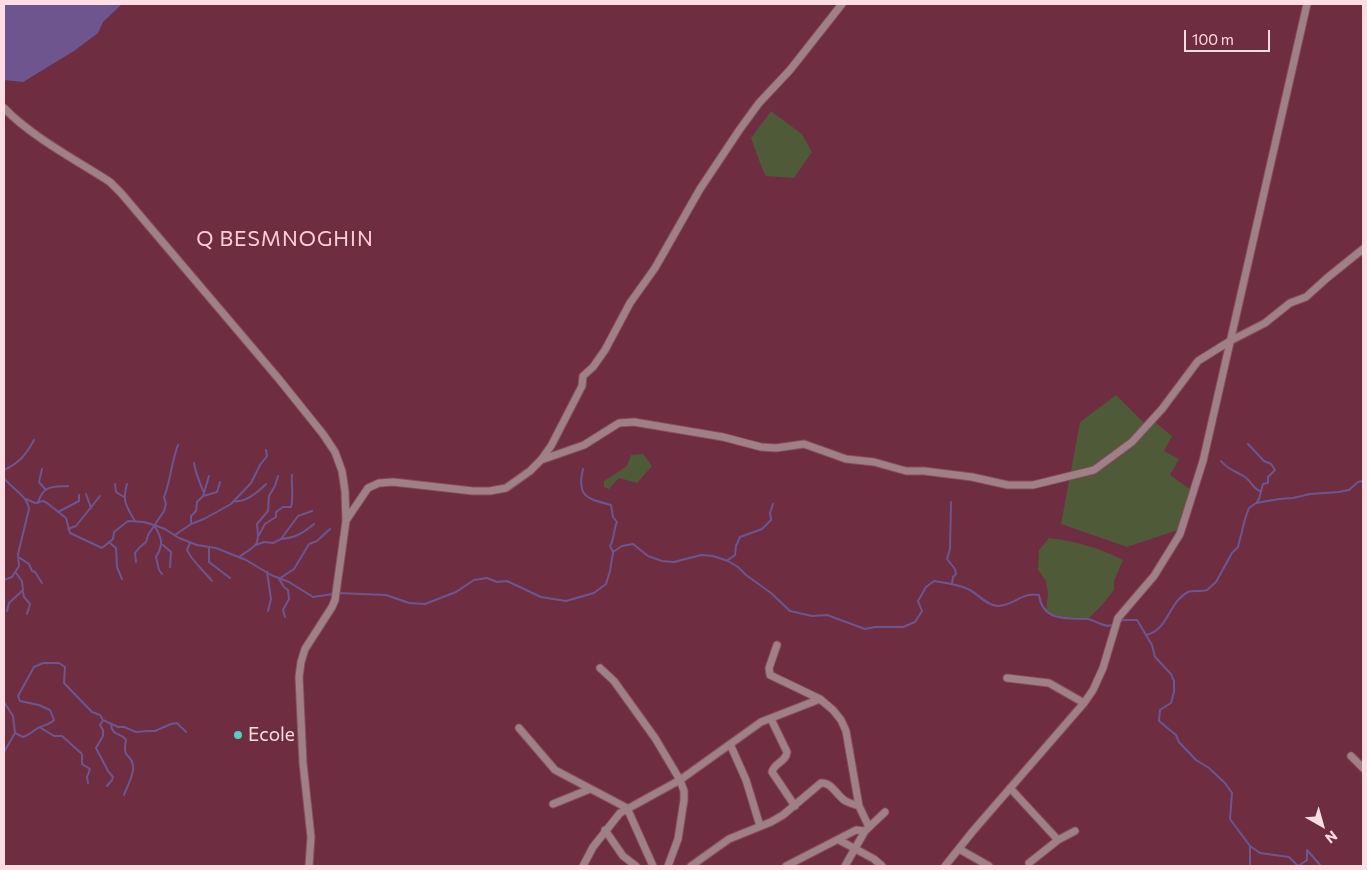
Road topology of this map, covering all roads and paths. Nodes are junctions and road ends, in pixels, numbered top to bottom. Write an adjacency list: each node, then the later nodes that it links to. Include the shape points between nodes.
1 (845, 4): 3 (street)
2 (1307, 4): 6 (street)
3 (839, 7): 7 (street, via 790,70 759,103 723,153 655,268 630,303 606,350 583,376 578,395)
4 (4, 108): 8 (street, via 33,134 110,182 278,378 335,452 343,475)
5 (1363, 249): 6 (street, via 1306,297 1290,303 1265,323)
6 (1230, 341): 7 (street, via 1198,361 1132,442 1099,467 1033,485 1008,485 924,471 906,472 874,462 846,459 804,444 761,447 634,422 619,423 584,445); 13 (street, via 1203,461 1180,534 1154,576 1118,618 1102,668)
7 (541, 460): 8 (street, via 506,488 490,491 393,482 379,484 368,488)
8 (346, 520): 36 (street, via 332,607 306,649 299,677 311,837)
9 (777, 645): 12 (street, via 770,674)
10 (600, 668): 19 (street, via 614,681 655,738)
11 (1007, 678): 13 (street, via 1049,684)
12 (820, 699): 14 (street); 24 (street, via 844,725)
13 (1084, 703): 21 (street)
14 (771, 719): 16 (street, via 761,722); 23 (street, via 787,752 772,772)
15 (519, 728): 20 (street, via 555,770)
16 (730, 744): 19 (street); 27 (street, via 746,780)
17 (1351, 756): 18 (street)
18 (1363, 768)
19 (680, 780): 25 (street); 40 (street, via 684,800 678,839)
20 (590, 788): 22 (street); 25 (street)
21 (1010, 788): 32 (street); 34 (street)
22 (553, 804)
23 (795, 806): 24 (street, via 825,783 845,800); 27 (street)
24 (859, 806): 28 (street)
25 (627, 808): 29 (street); 39 (street)
26 (886, 812): 28 (street)
27 (760, 826): 41 (street, via 729,839)
28 (867, 829): 31 (street, via 856,830); 33 (street)
29 (605, 830): 37 (street); 38 (street)
30 (1075, 831): 32 (street)
31 (839, 840): 33 (street); 42 (street)
32 (1058, 840): 35 (street)
33 (855, 848): 43 (street); 44 (street)
34 (959, 849): 45 (street); 46 (street)
35 (1030, 865)
36 (308, 866)
37 (583, 866)
38 (636, 866)
39 (653, 866)
40 (668, 866)
41 (691, 866)
42 (786, 866)
43 (845, 866)
44 (882, 866)
45 (945, 866)
46 (989, 866)

